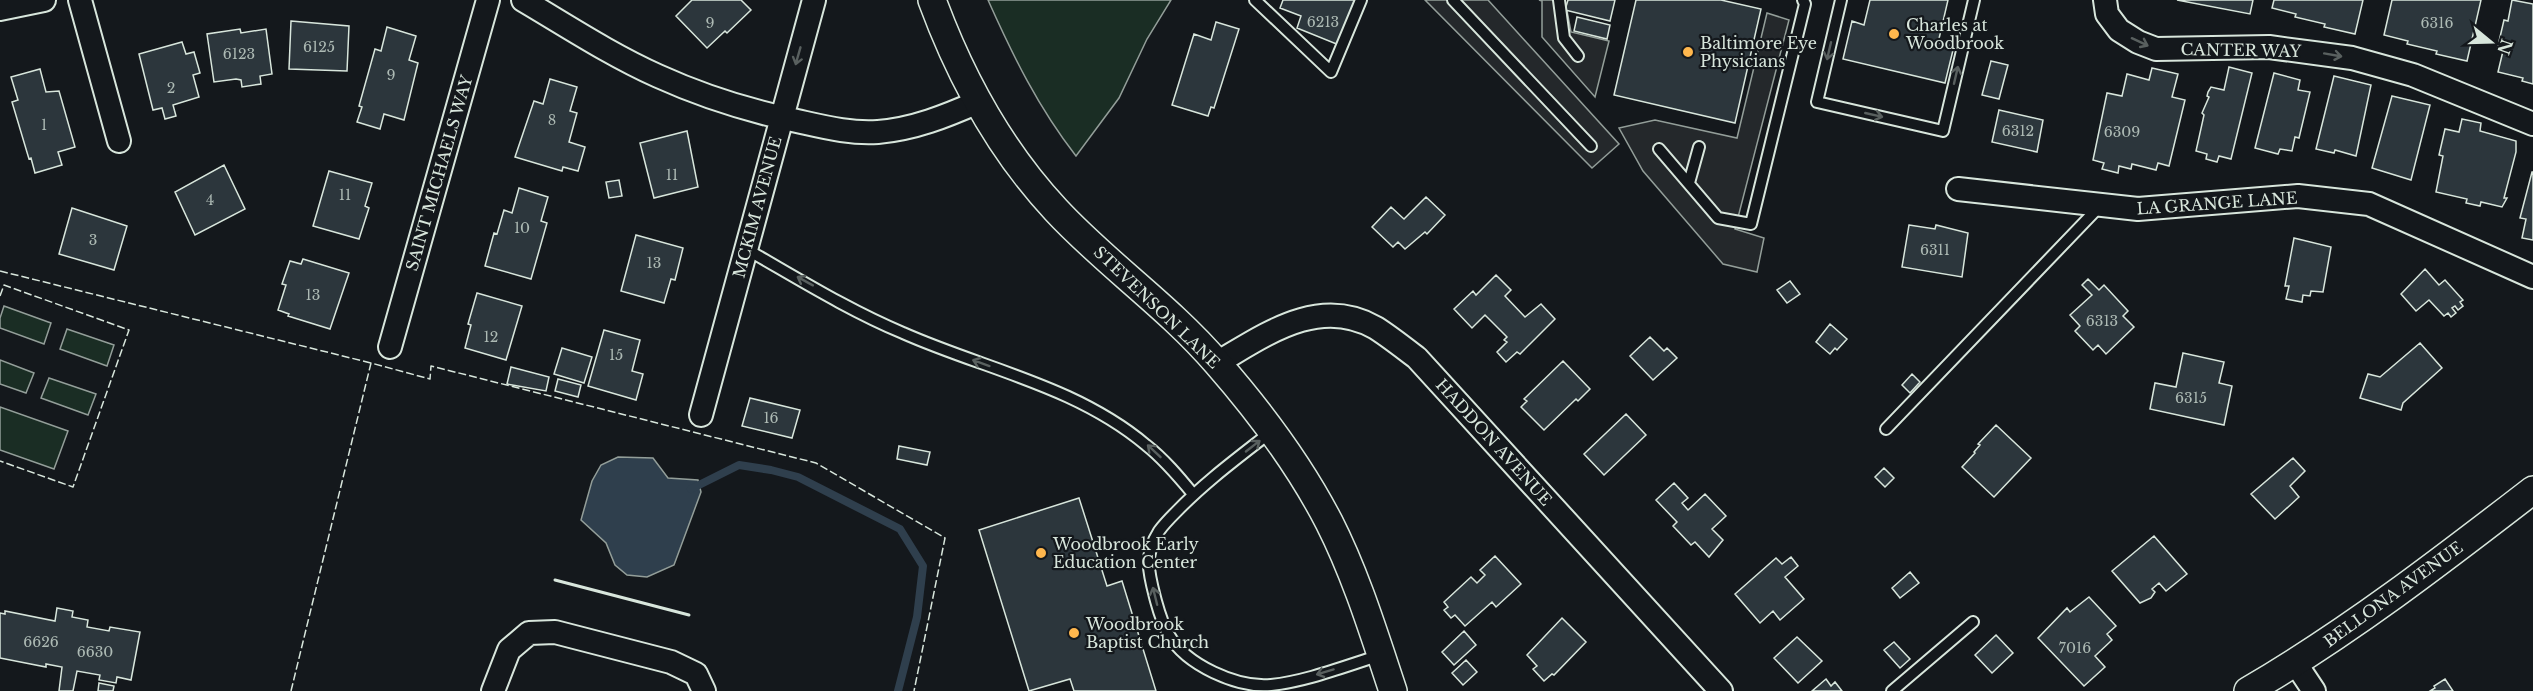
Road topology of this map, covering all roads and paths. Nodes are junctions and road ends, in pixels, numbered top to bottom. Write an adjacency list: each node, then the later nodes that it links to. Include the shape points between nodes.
1 (44, 0): 15 (street)
2 (80, 0): 20 (street)
3 (488, 0): 29 (street, SAINT MICHAELS WAY)
4 (523, 0): 18 (street, via 657,76)
5 (814, 0): 18 (street, MCKIM AVENUE, one-way to 18)
6 (932, 0): 17 (street, STEVENSON LANE)
7 (1255, 0): 8 (lane, via 1331,72)
8 (1361, 0)
9 (1453, 0): 21 (lane)
10 (1559, 0): 16 (lane, via 1564,38)
11 (1803, 0): 24 (lane, via 1751,224 1718,218)
12 (1841, 0): 13 (lane, one-way to 13, via 1817,102 1943,132)
13 (1974, 0)
14 (2105, 0): 19 (street, CANTER WAY, one-way to 19, via 2107,14 2118,30 2156,49 2269,47 2352,58 2413,75)
15 (0, 9)
16 (1578, 56)
17 (978, 102): 18 (street, via 936,120 877,132 849,132); 30 (street, STEVENSON LANE, via 1014,158 1056,210)
18 (781, 118): 27 (street, MCKIM AVENUE)
19 (2533, 124)
20 (119, 141)
21 (1591, 146)
22 (1699, 147): 24 (lane)
23 (1659, 149): 24 (lane)
24 (1689, 183)
25 (1958, 189): 26 (street, LA GRANGE LANE)
26 (2100, 206): 28 (street, LA GRANGE LANE, via 2138,210 2298,196 2369,204); 32 (lane)
27 (746, 249): 31 (street, MCKIM AVENUE); 35 (lane, one-way to 27, via 1145,444 1075,401 902,333)
28 (2533, 278)
29 (390, 347)
30 (1216, 363): 33 (street, STEVENSON LANE); 43 (street, HADDON AVENUE, via 1283,324 1314,316 1345,317 1374,327 1418,358)
31 (701, 415)
32 (1886, 429)
33 (1272, 432): 35 (lane, one-way to 33); 37 (street, STEVENSON LANE, via 1329,522)
34 (2533, 490): 38 (street, BELLONA AVENUE, via 2391,598)
35 (1193, 494): 39 (lane, one-way to 35, via 1186,656 1169,635 1149,573 1148,552 1159,530)
36 (1973, 622): 44 (lane)
37 (1381, 655): 39 (lane, one-way to 39, via 1296,681); 42 (street, STEVENSON LANE)
38 (2295, 664): 45 (street, BELLONA AVENUE); 46 (street)
39 (1237, 686)
40 (493, 691): 41 (street, via 509,650 530,633 555,632 671,662 696,674)
41 (704, 691)
42 (1393, 691)
43 (1721, 691)
44 (1892, 691)
45 (2248, 691)
46 (2314, 691)

